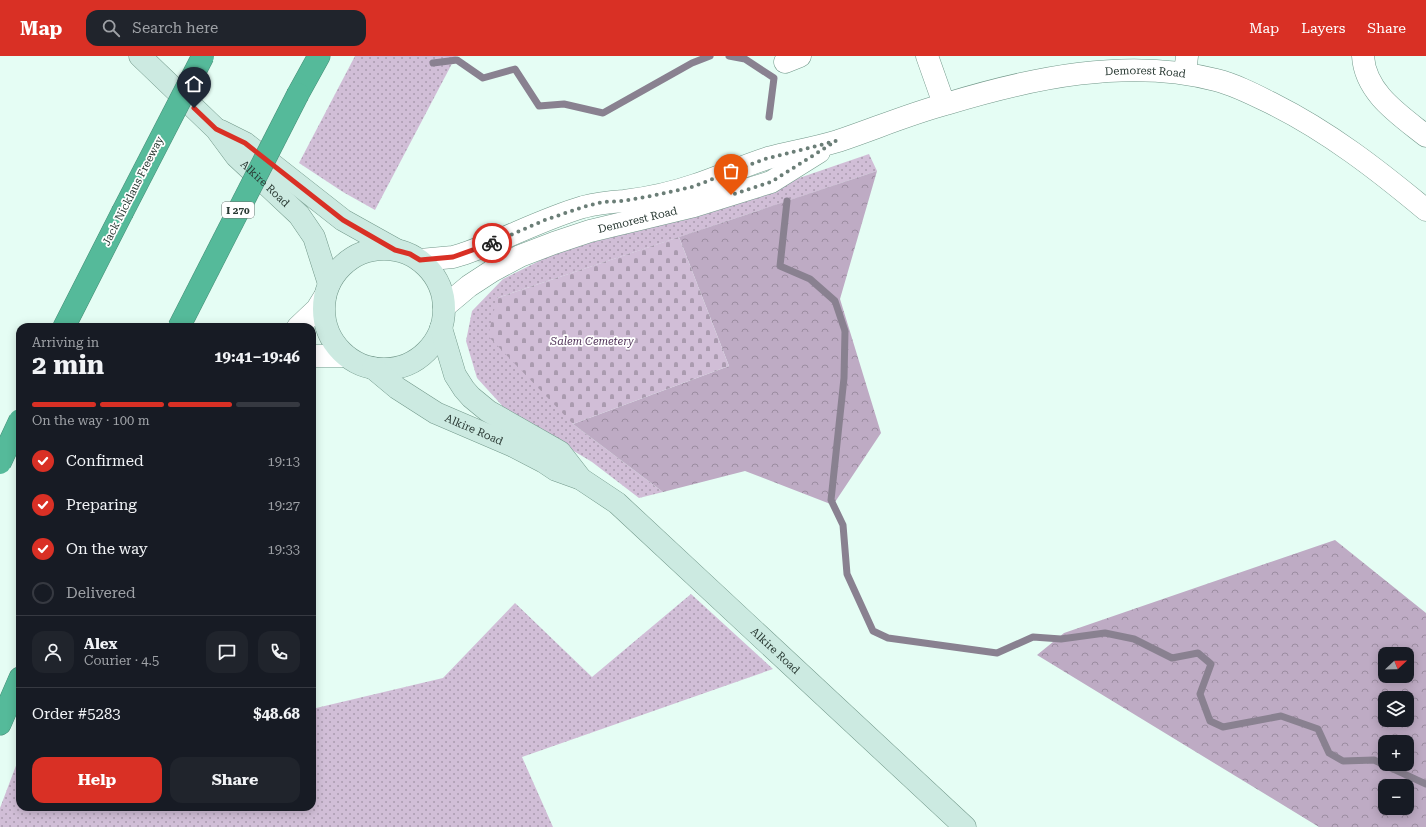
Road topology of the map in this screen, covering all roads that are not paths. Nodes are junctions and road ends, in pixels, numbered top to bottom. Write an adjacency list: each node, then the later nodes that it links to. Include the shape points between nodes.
1 (140, 56): 8 (main road, Alkire Road)
2 (203, 56): 16 (highway, Jack Nicklaus Freeway, bridge)
3 (318, 56): 17 (highway, I 270, bridge)
4 (927, 56): 7 (street)
5 (1363, 56): 9 (street, via 1366,70 1378,94)
6 (1186, 65): 7 (street, Demorest Road, via 1065,76); 11 (street, Demorest Road, via 1252,93 1300,118 1370,165)
7 (944, 104): 10 (street, Demorest Road)
8 (216, 129): 12 (main road, Alkire Road, via 245,143 343,220); 14 (main road, Alkire Road, via 236,156 306,224 314,237)
9 (1426, 136)
10 (836, 141): 13 (street, Demorest Road, via 765,159 692,187 583,207 453,257); 15 (street, Demorest Road, via 771,182 694,206 590,231 520,256 469,286)
11 (1426, 210)
12 (395, 250): 13 (main road); 14 (main road, via 375,249 352,257 338,269)
13 (420, 260): 15 (main road, via 438,283 443,299)
14 (327, 290): 18 (street, via 317,309); 20 (main road, via 324,314 328,332)
15 (442, 318): 21 (main road, via 437,338 417,359 396,368); 26 (main road, Alkire Road, via 456,375 464,389 488,411 560,452)
16 (66, 323)
17 (181, 323)
18 (302, 323)
19 (316, 356): 20 (street)
20 (346, 356): 21 (main road, via 356,363)
21 (373, 368): 26 (main road, Alkire Road, via 397,388 436,413 513,446 556,470)
22 (16, 429): 25 (highway, bridge)
23 (16, 453): 24 (street)
24 (0, 459)
25 (0, 463)
26 (581, 479): 29 (main road, Alkire Road, via 628,513)
27 (16, 687): 28 (highway)
28 (0, 724)
29 (965, 827)

